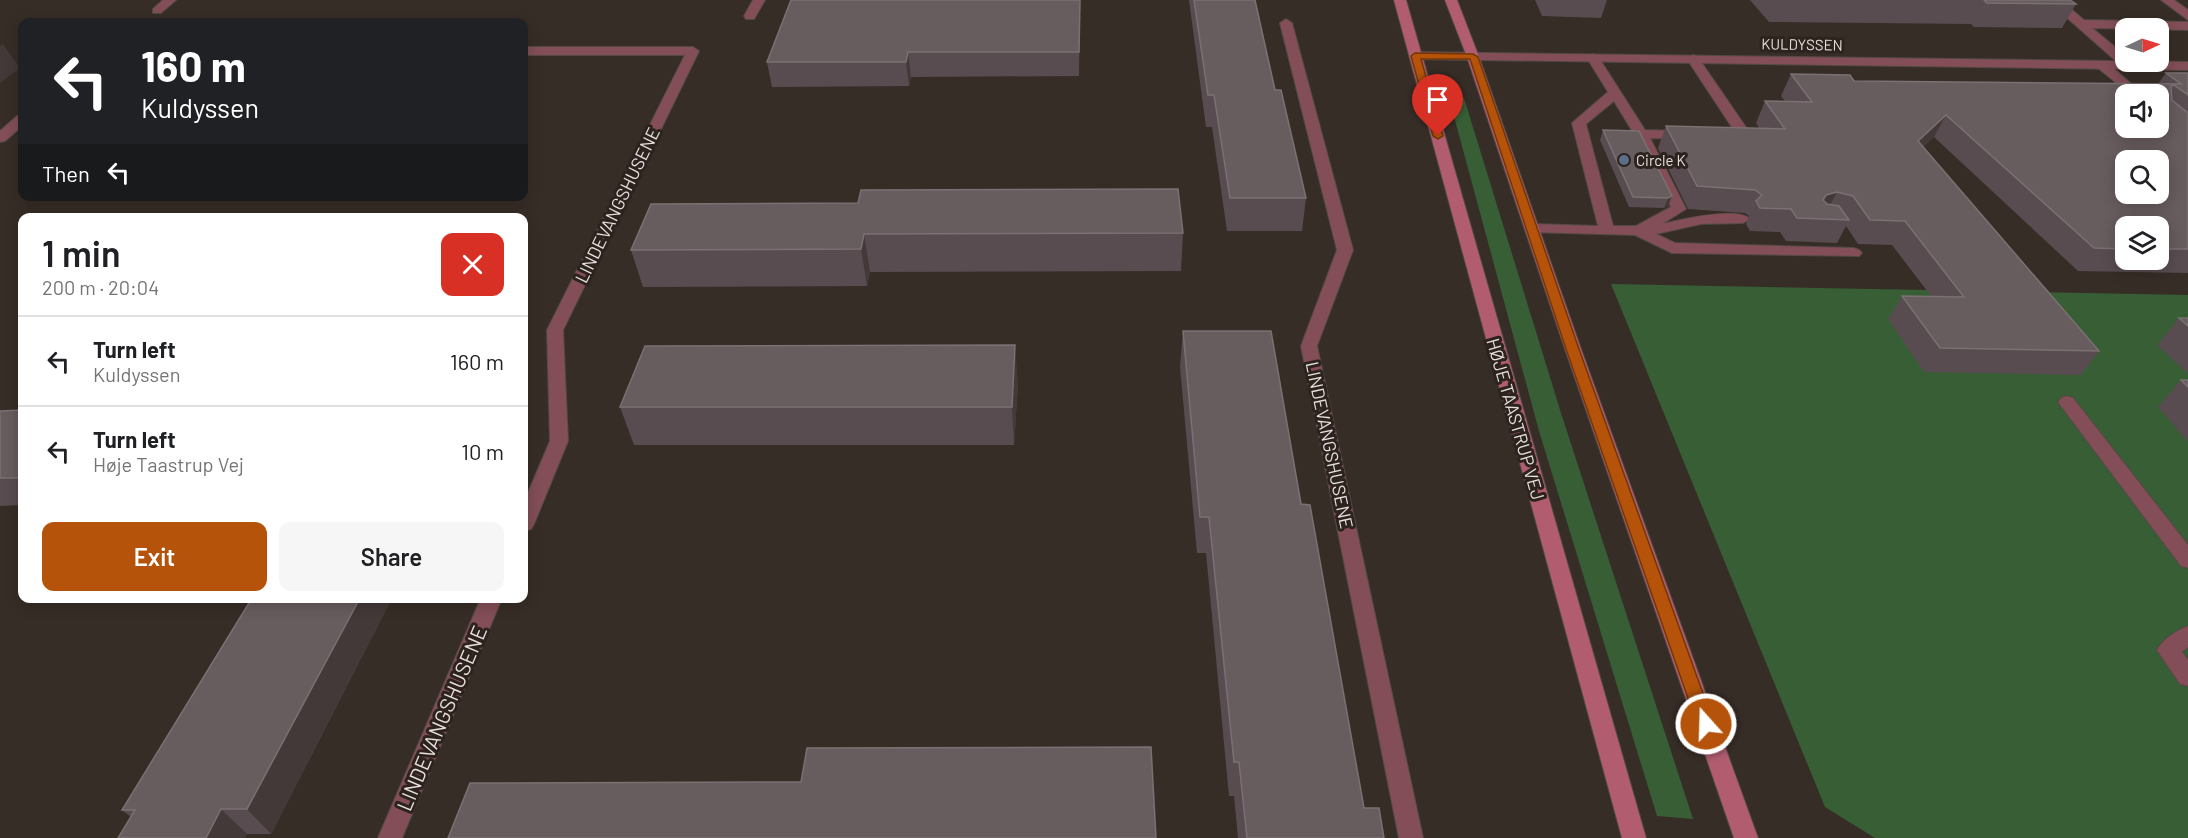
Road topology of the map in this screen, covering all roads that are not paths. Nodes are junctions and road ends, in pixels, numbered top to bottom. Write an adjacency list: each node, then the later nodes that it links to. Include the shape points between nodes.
1 (170, 0): 7 (street)
2 (759, 0): 8 (street)
3 (1400, 0): 15 (street, HØJE TAASTRUP VEJ)
4 (1451, 0): 16 (street)
5 (2053, 0): 11 (street)
6 (2167, 0): 9 (street)
7 (157, 11)
8 (750, 16)
9 (2188, 16)
10 (1286, 23): 40 (street, LINDEVANGSHUSENE, via 1345,250 1309,346)
11 (2081, 24): 12 (street); 14 (street)
12 (2188, 26)
13 (528, 51): 34 (street, LINDEVANGSHUSENE, via 693,51 555,330 560,441)
14 (2115, 54)
15 (1415, 56): 16 (street, KULDYSSEN); 41 (street, HØJE TAASTRUP VEJ)
16 (1473, 57): 17 (street, KULDYSSEN); 29 (street)
17 (1593, 58): 18 (street, KULDYSSEN); 24 (street)
18 (1694, 59): 19 (street, KULDYSSEN); 26 (street, via 1745,136)
19 (2102, 65): 20 (street, KULDYSSEN); 23 (street)
20 (2115, 65)
21 (2169, 66): 22 (street, KULDYSSEN)
22 (2188, 66)
23 (2125, 84)
24 (1615, 93): 26 (street); 30 (street, via 1580,123)
25 (18, 122): 27 (street)
26 (1641, 134): 31 (street, via 1679,209)
27 (0, 138)
28 (1743, 219): 31 (street, via 1701,220)
29 (1533, 229): 30 (street); 42 (street)
30 (1607, 231): 31 (street)
31 (1638, 231): 32 (street, via 1672,248 1854,253)
32 (1841, 233)
33 (2067, 402): 35 (street)
34 (528, 516)
35 (2188, 560)
36 (490, 603): 39 (street, LINDEVANGSHUSENE)
37 (2188, 635): 38 (street, via 2168,650)
38 (2188, 677)
39 (390, 838)
40 (1412, 838)
41 (1634, 838)
42 (1746, 838)

